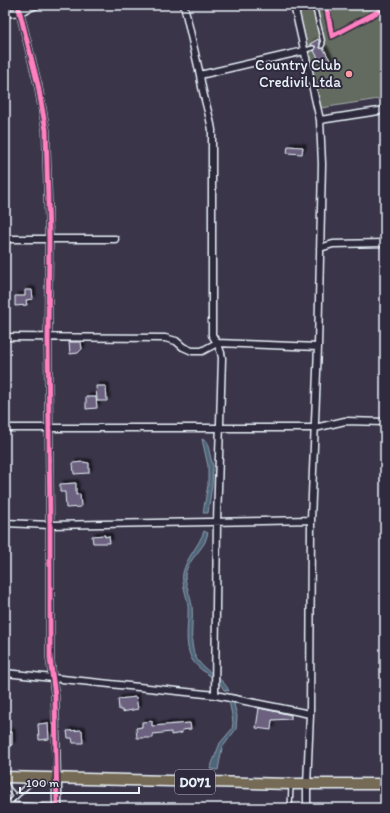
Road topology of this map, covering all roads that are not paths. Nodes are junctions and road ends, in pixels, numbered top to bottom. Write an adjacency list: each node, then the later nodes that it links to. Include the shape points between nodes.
1 (37, 5): 5 (street)
2 (184, 5): 10 (street)
3 (294, 5): 9 (street)
4 (314, 5): 7 (lane)
5 (19, 8): 6 (street); 13 (street, via 46,130)
6 (5, 14)
7 (322, 46)
8 (313, 48): 9 (lane)
9 (304, 51): 10 (street); 12 (street)
10 (200, 75): 20 (street, via 201,90 212,130 211,325 212,335)
11 (385, 110): 12 (street)
12 (320, 120): 17 (street)
13 (49, 238): 14 (street); 15 (street); 19 (street)
14 (5, 239)
15 (115, 239)
16 (385, 243): 17 (street, via 333,244)
17 (320, 248): 21 (street)
18 (5, 337): 19 (street)
19 (48, 338): 20 (street, via 165,338 176,341 192,351 202,351); 24 (street)
20 (217, 342): 21 (street); 25 (street, via 222,358)
21 (318, 347): 26 (street)
22 (385, 422): 26 (street, via 345,421)
23 (5, 428): 24 (street)
24 (48, 428): 25 (street); 30 (street)
25 (220, 428): 26 (street); 28 (street)
26 (315, 428): 27 (street)
27 (311, 520): 28 (street); 34 (street)
28 (217, 521): 30 (street); 33 (street)
29 (5, 523): 30 (street)
30 (50, 525): 32 (street, via 49,621)
31 (5, 673): 32 (street)
32 (52, 677): 33 (street); 37 (street, via 55,696)
33 (215, 695): 34 (street)
34 (310, 714): 39 (street)
35 (5, 778): 36 (main road, D071); 41 (lane, via 8,788)
36 (36, 778): 37 (main road, D071); 41 (lane)
37 (57, 779): 38 (main road, D071); 43 (street)
38 (291, 784): 39 (main road, D071); 44 (lane)
39 (307, 784): 40 (main road, D071); 45 (street)
40 (385, 784)
41 (16, 797): 42 (lane)
42 (6, 804): 43 (lane)
43 (57, 807)
44 (290, 808)
45 (307, 808)

